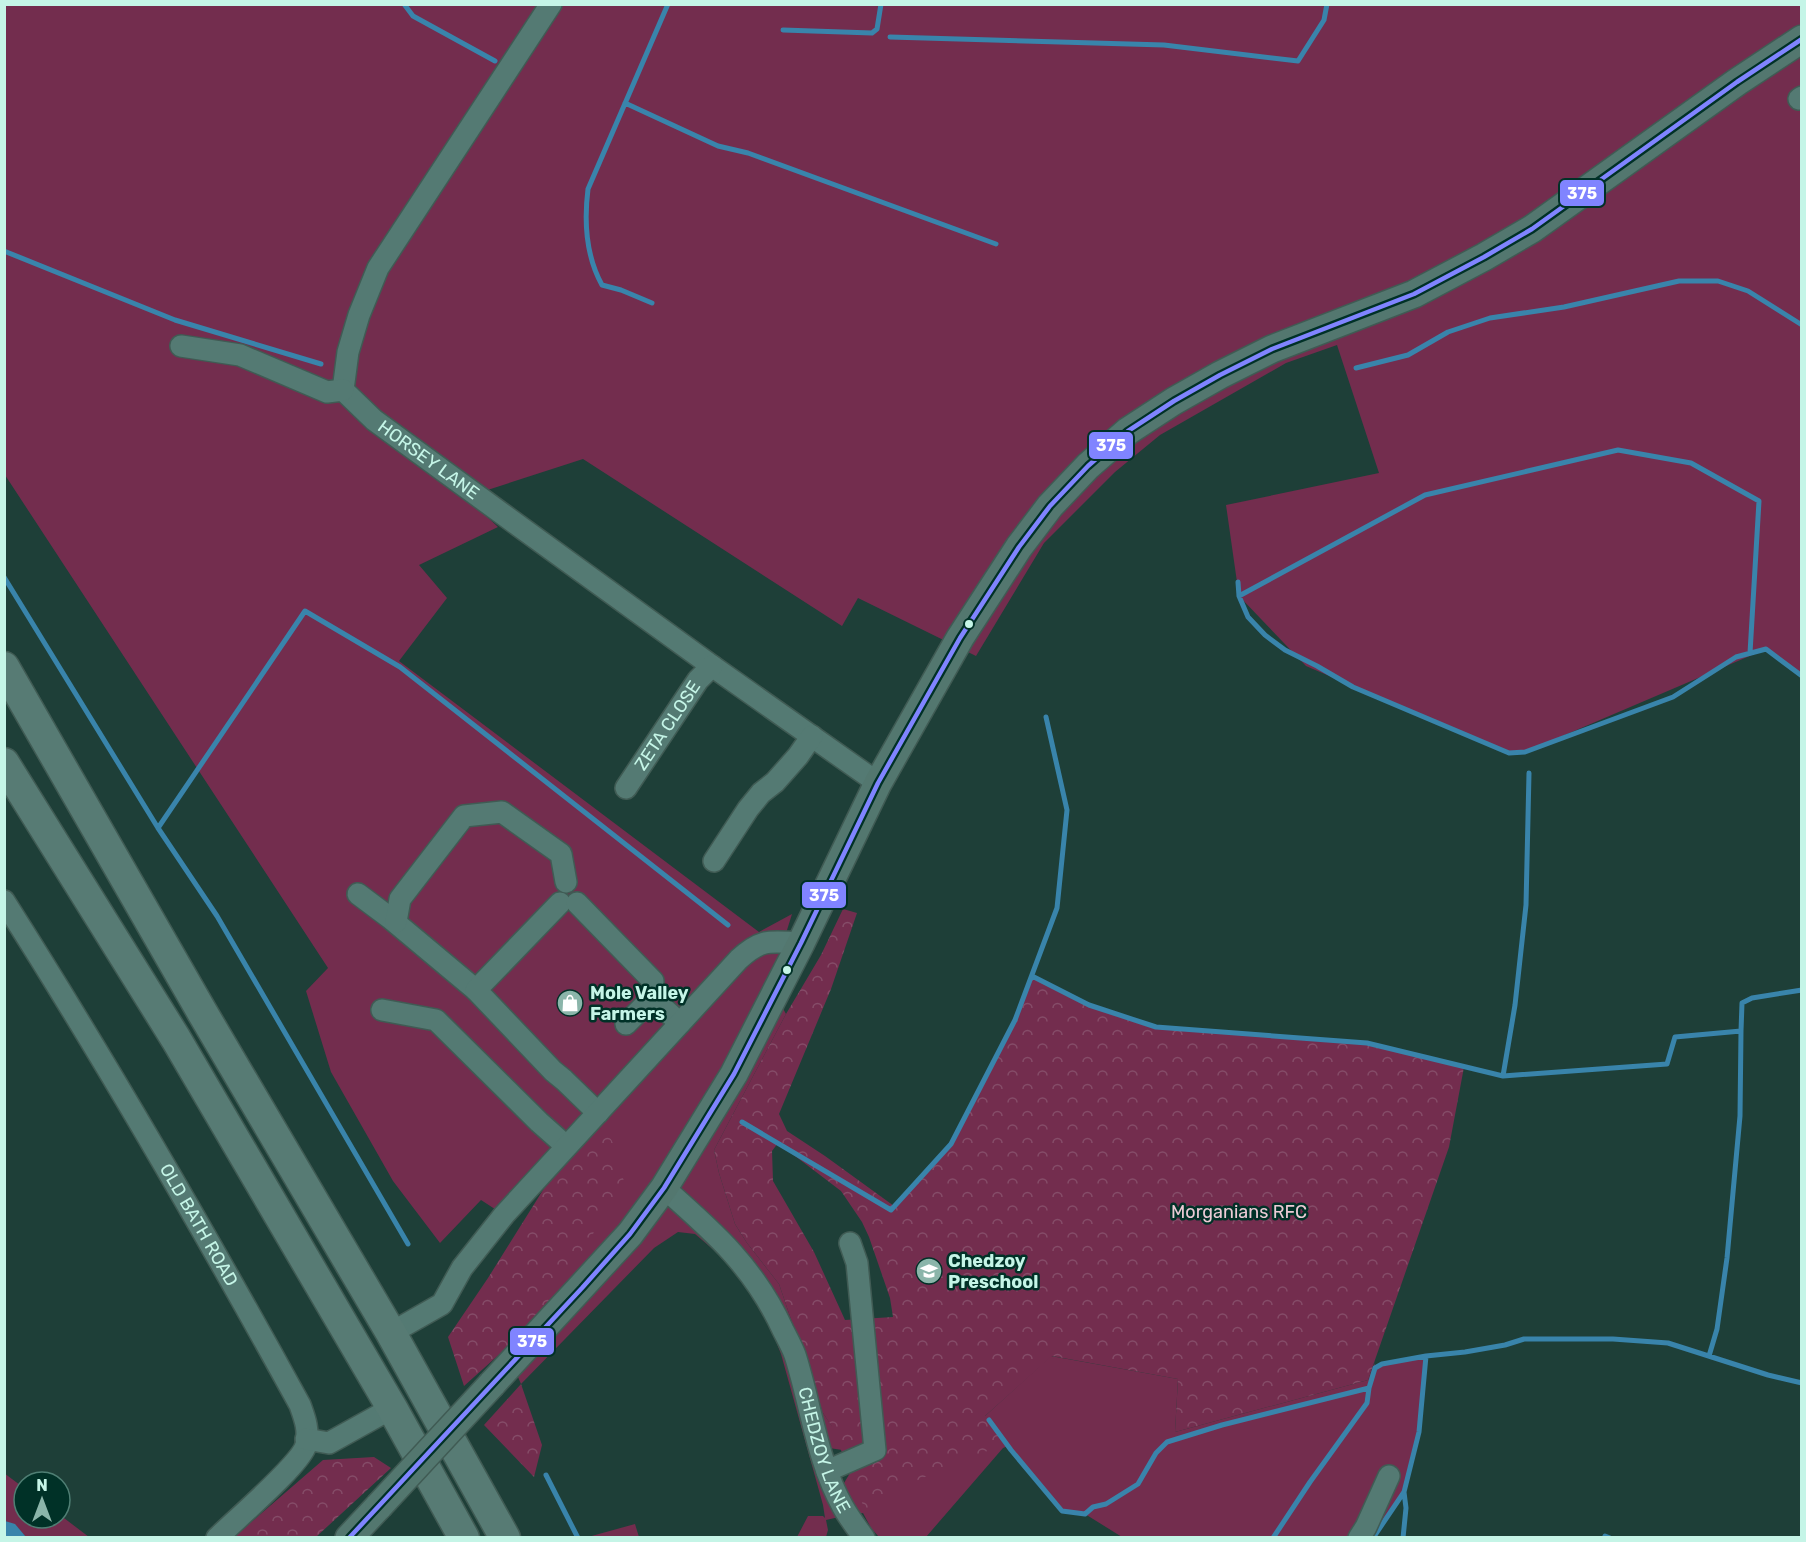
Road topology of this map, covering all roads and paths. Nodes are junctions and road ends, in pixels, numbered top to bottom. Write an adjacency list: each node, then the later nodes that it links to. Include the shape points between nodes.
1 (551, 4): 4 (street, via 378,268 348,352)
2 (1802, 39): 9 (main road, via 1532,229 1484,257 1414,294 1272,349 1128,431 1080,474 1019,547 960,638)
3 (181, 346): 4 (street, via 240,355 327,392)
4 (343, 390): 5 (street, HORSEY LANE, via 374,420)
5 (712, 666): 7 (street, HORSEY LANE); 10 (street, ZETA CLOSE)
6 (4, 667): 26 (highway)
7 (812, 736): 9 (street, HORSEY LANE); 11 (street, via 780,786 761,793)
8 (4, 763): 27 (highway, via 176,1039)
9 (878, 783): 16 (main road)
10 (626, 788)
11 (714, 861)
12 (358, 894): 15 (street)
13 (4, 902): 28 (street, OLD BATH ROAD, via 72,1008 222,1262 300,1405 308,1428)
14 (568, 903): 15 (street, via 556,897 556,891 566,882 561,854 502,812 464,816 400,899); 17 (street); 18 (street, via 653,981)
15 (396, 922): 17 (street)
16 (801, 943): 20 (street, via 769,941 752,947); 24 (main road, via 734,1074)
17 (476, 990): 22 (street)
18 (652, 998): 20 (street); 21 (street)
19 (382, 1010): 23 (street, via 436,1020)
20 (680, 1023): 22 (street)
21 (626, 1024)
22 (598, 1113): 23 (street)
23 (566, 1146): 26 (street, via 462,1268 442,1304)
24 (664, 1188): 29 (street, CHEDZOY LANE, via 733,1252 774,1310 794,1353); 32 (main road, bridge, via 630,1234)
25 (850, 1243): 29 (street, via 857,1263 875,1450)
26 (391, 1334): 34 (highway)
27 (392, 1408): 28 (street, via 329,1443); 33 (highway)
28 (306, 1439): 31 (street, via 305,1447 288,1469)
29 (827, 1471): 35 (street, CHEDZOY LANE, via 843,1508)
30 (1389, 1476): 36 (street)
31 (217, 1538)
32 (349, 1538)
33 (464, 1538)
34 (505, 1538)
35 (864, 1538)
36 (1359, 1538)

